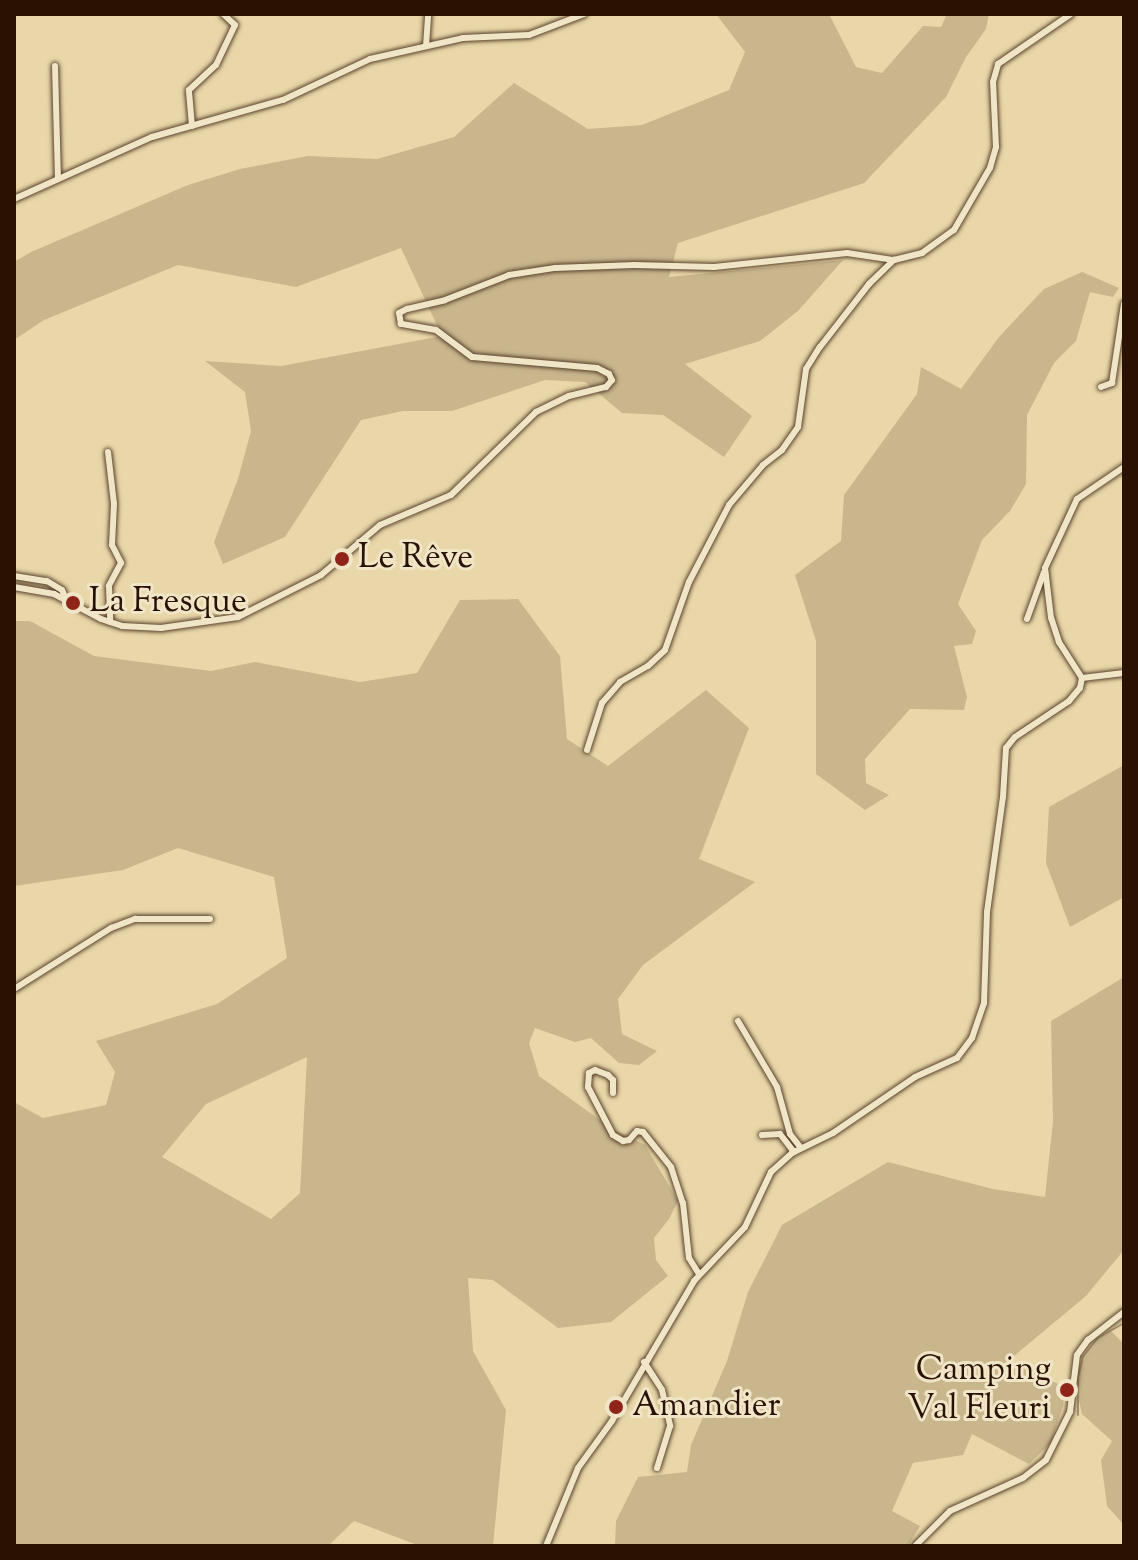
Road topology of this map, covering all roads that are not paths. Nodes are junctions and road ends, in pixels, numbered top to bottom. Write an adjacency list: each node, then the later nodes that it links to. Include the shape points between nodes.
1 (223, 14): 7 (street, via 235,25 216,65 189,90)
2 (428, 14): 5 (street)
3 (584, 14): 5 (street, via 529,35)
4 (1071, 14): 10 (street, via 998,64 993,82 994,158 954,230 922,253)
5 (426, 46): 7 (street, via 370,59 283,100)
6 (55, 66): 8 (street)
7 (192, 126): 8 (street)
8 (58, 177): 9 (street)
9 (14, 199)
10 (894, 260): 20 (street, via 847,253 714,267 555,268 509,275 402,311 401,324 436,330 472,357 597,368 612,380 606,387 536,412 451,495 374,529 333,566 273,602 238,617 161,628); 23 (street, via 869,284 806,369 798,427 729,505 689,582 665,650 620,682 602,703)
11 (1124, 304): 12 (street, via 1112,383)
12 (1101, 387)
13 (108, 452): 20 (street, via 112,545 121,563 109,586)
14 (1124, 467): 15 (street, via 1077,499)
15 (1044, 572): 19 (street); 22 (street, via 1059,642)
16 (14, 576): 18 (street, via 47,581)
17 (14, 587): 18 (street)
18 (66, 599): 20 (street)
19 (1027, 619)
20 (110, 622)
21 (1124, 673): 22 (street)
22 (1082, 678): 29 (street, via 1069,701 1006,748 987,912 984,1003 972,1038 949,1062 915,1077 833,1133)
23 (587, 750)
24 (210, 919): 25 (street, via 135,919 111,928)
25 (14, 989)
26 (738, 1021): 29 (street, via 777,1087)
27 (613, 1093): 30 (street, via 608,1075 589,1073 588,1087 613,1135 623,1141 643,1132 671,1167 683,1203 689,1258)
28 (762, 1135): 29 (street, via 780,1134)
29 (798, 1150): 30 (street, via 771,1172 739,1237)
30 (699, 1274): 32 (street)
31 (1124, 1312): 35 (street, via 1077,1355 1070,1412 1046,1460 1023,1478 950,1511)
32 (644, 1362): 33 (street, via 662,1390 670,1426); 34 (street, via 612,1421 578,1468)
33 (657, 1468)
34 (546, 1546)
35 (915, 1546)

